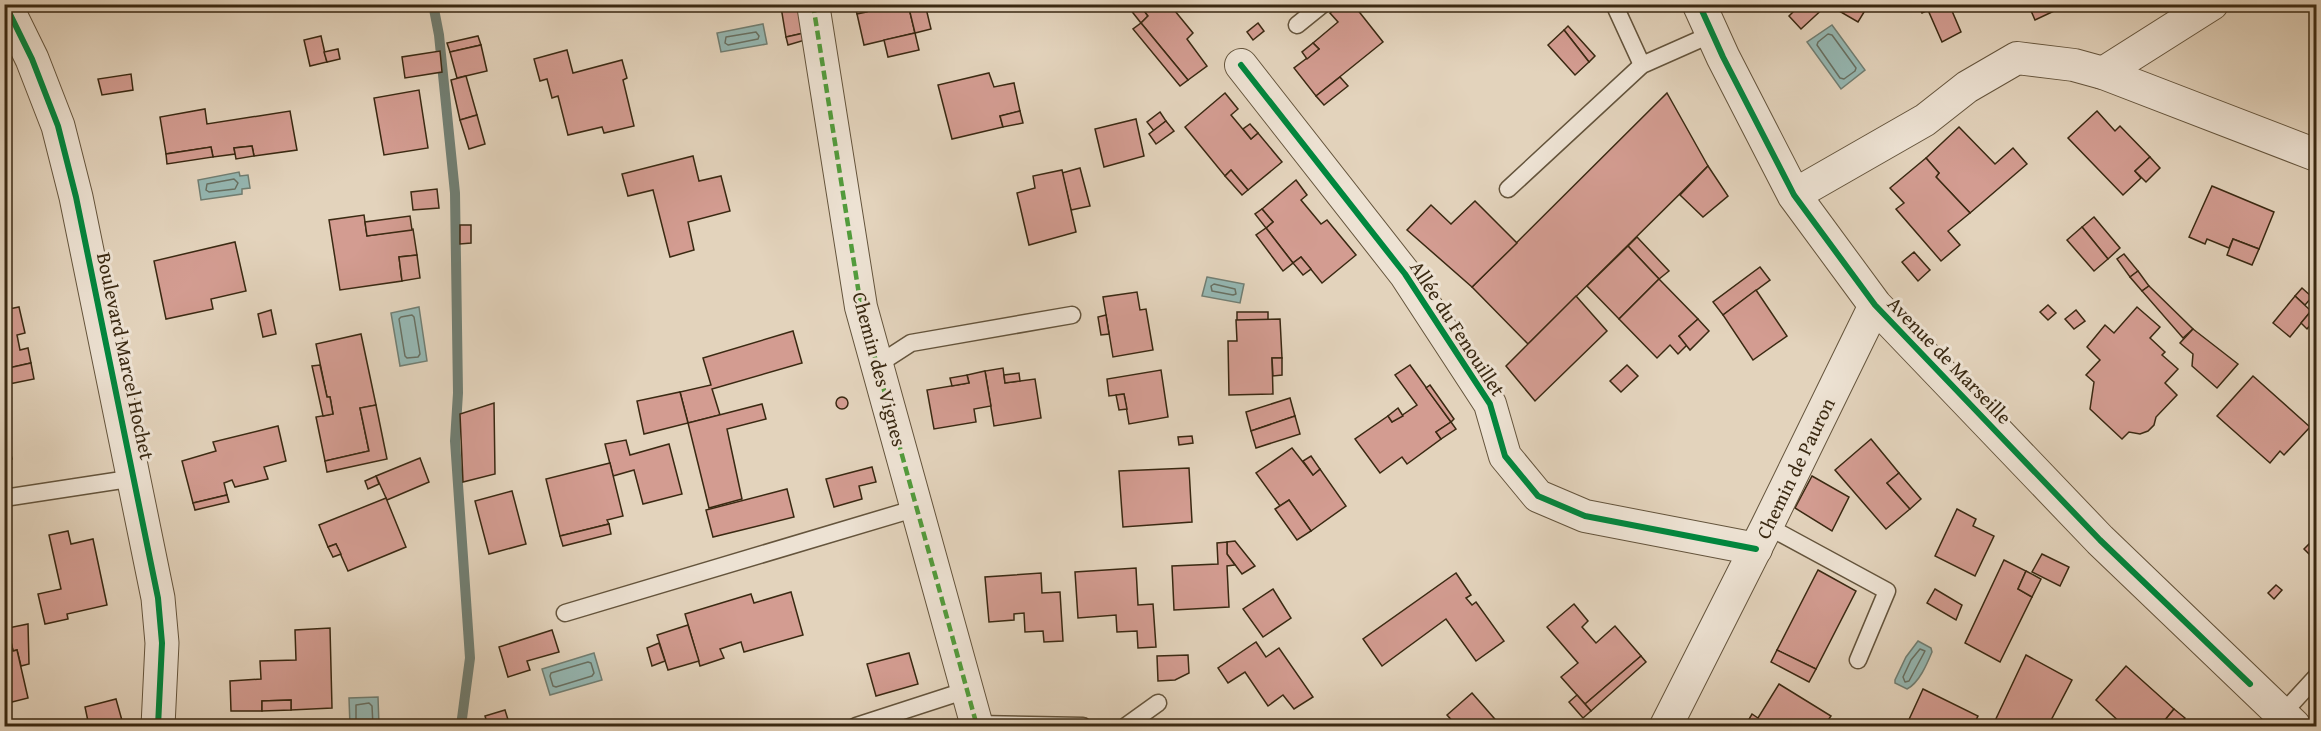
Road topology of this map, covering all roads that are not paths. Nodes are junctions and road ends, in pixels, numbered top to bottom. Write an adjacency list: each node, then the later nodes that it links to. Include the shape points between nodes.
1 (5, 4): 18 (street, Boulevard Marcel Hochet, via 58,126)
2 (813, 4): 17 (street, Chemin des Vignes, via 861,307)
3 (1323, 4): 7 (lane)
4 (1614, 4): 10 (lane)
5 (1699, 4): 8 (street, Avenue de Marseille)
6 (2212, 4): 11 (street)
7 (1297, 25)
8 (1712, 34): 10 (lane); 14 (street, Avenue de Marseille)
9 (1241, 65): 21 (street, Allée du Fenouillet, via 1405,274 1490,404 1505,456 1538,496 1584,516)
10 (1642, 65): 13 (lane)
11 (2103, 73): 12 (street); 14 (street, via 2017,58 1967,87 1924,120)
12 (2316, 155)
13 (1508, 189)
14 (1794, 195): 15 (street, Avenue de Marseille)
15 (1875, 305): 21 (street, Chemin de Pauron); 27 (street, Avenue de Marseille, via 2100,540)
16 (1072, 315): 17 (lane, via 911,343)
17 (877, 365): 20 (street, Chemin des Vignes)
18 (135, 478): 19 (lane); 29 (street, Boulevard Marcel Hochet, via 158,598 162,643)
19 (4, 498)
20 (917, 508): 22 (lane); 25 (street, Chemin des Vignes)
21 (1761, 537): 23 (lane, via 1887,591); 33 (street, Chemin de Pauron)
22 (566, 613)
23 (1858, 660)
24 (2316, 677): 27 (lane)
25 (967, 690): 28 (street, Chemin des Vignes); 30 (lane)
26 (1158, 703): 32 (lane)
27 (2288, 720)
28 (977, 725): 31 (lane)
29 (158, 726)
30 (856, 726)
31 (1083, 726)
32 (1126, 726)
33 (1665, 726)

